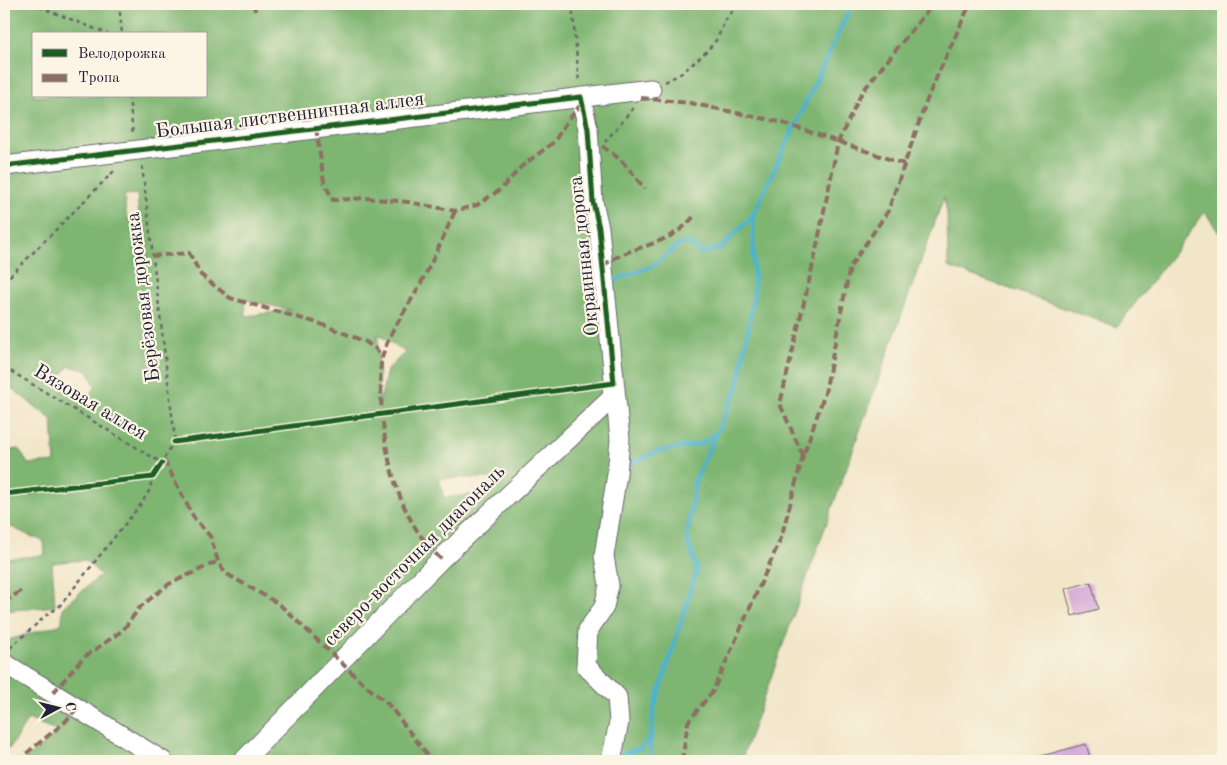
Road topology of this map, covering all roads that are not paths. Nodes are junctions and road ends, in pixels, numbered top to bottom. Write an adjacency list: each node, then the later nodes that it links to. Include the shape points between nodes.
1 (651, 89): 2 (lane, Большая лиственничная аллея)
2 (581, 97): 3 (lane, Большая лиственничная аллея); 4 (lane, Окраинная дорога, via 588,129 592,202 599,228)
3 (4, 166)
4 (614, 382): 7 (lane, северо-восточная диагональ, via 612,398 441,559); 8 (lane, Окраинная дорога, via 620,439 604,556 609,585 604,607 588,630 586,666 617,697 619,722)
5 (4, 663): 6 (lane)
6 (163, 761)
7 (243, 761)
8 (611, 761)

